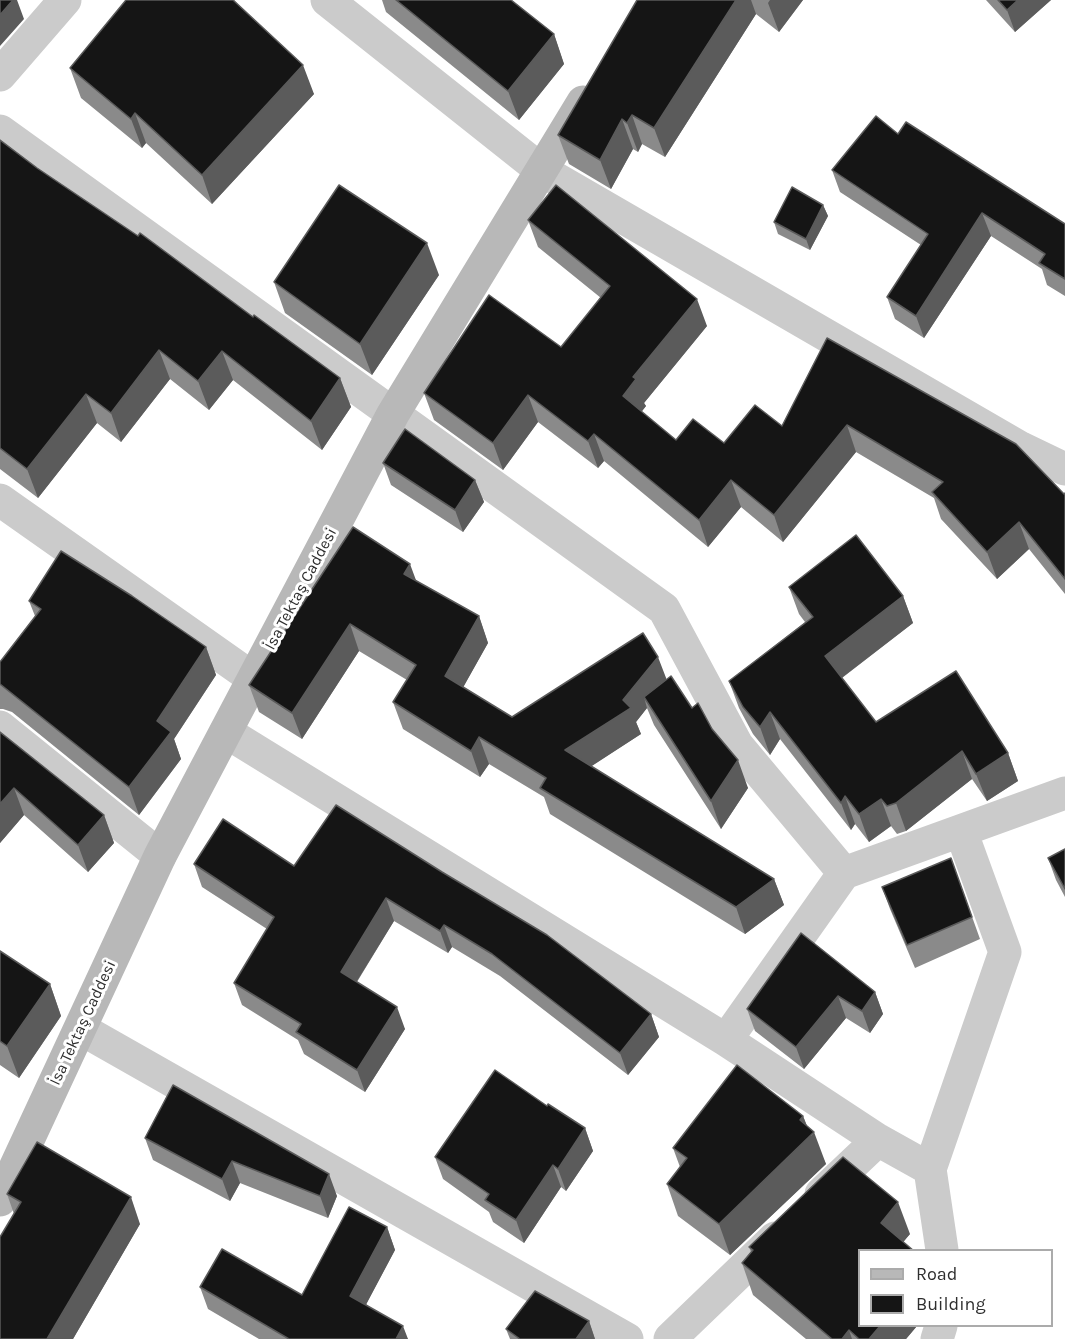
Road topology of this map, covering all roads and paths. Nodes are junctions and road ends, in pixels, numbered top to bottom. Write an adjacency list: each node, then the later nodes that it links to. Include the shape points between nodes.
1 (65, 0): 3 (street)
2 (327, 0): 6 (street)
3 (0, 75)
4 (596, 80): 6 (street, İsa Tektaş Caddesi)
5 (0, 131): 7 (street)
6 (541, 170): 7 (street, İsa Tektaş Caddesi); 8 (street, via 1021,448)
7 (393, 414): 10 (street, İsa Tektaş Caddesi); 16 (street, via 664,609 736,745)
8 (1065, 469)
9 (0, 500): 10 (street)
10 (254, 679): 12 (street, İsa Tektaş Caddesi)
11 (0, 727): 15 (street)
12 (226, 732): 15 (street, İsa Tektaş Caddesi); 18 (street)
13 (1065, 793): 14 (street)
14 (961, 831): 16 (street); 20 (street, via 1005,952)
15 (160, 856): 17 (street, İsa Tektaş Caddesi)
16 (844, 873): 18 (street)
17 (81, 1029): 21 (street, İsa Tektaş Caddesi); 23 (street)
18 (726, 1040): 19 (street)
19 (878, 1140): 20 (street); 24 (street)
20 (930, 1169): 22 (street)
21 (0, 1200)
22 (942, 1249)
23 (627, 1339)
24 (670, 1339)

